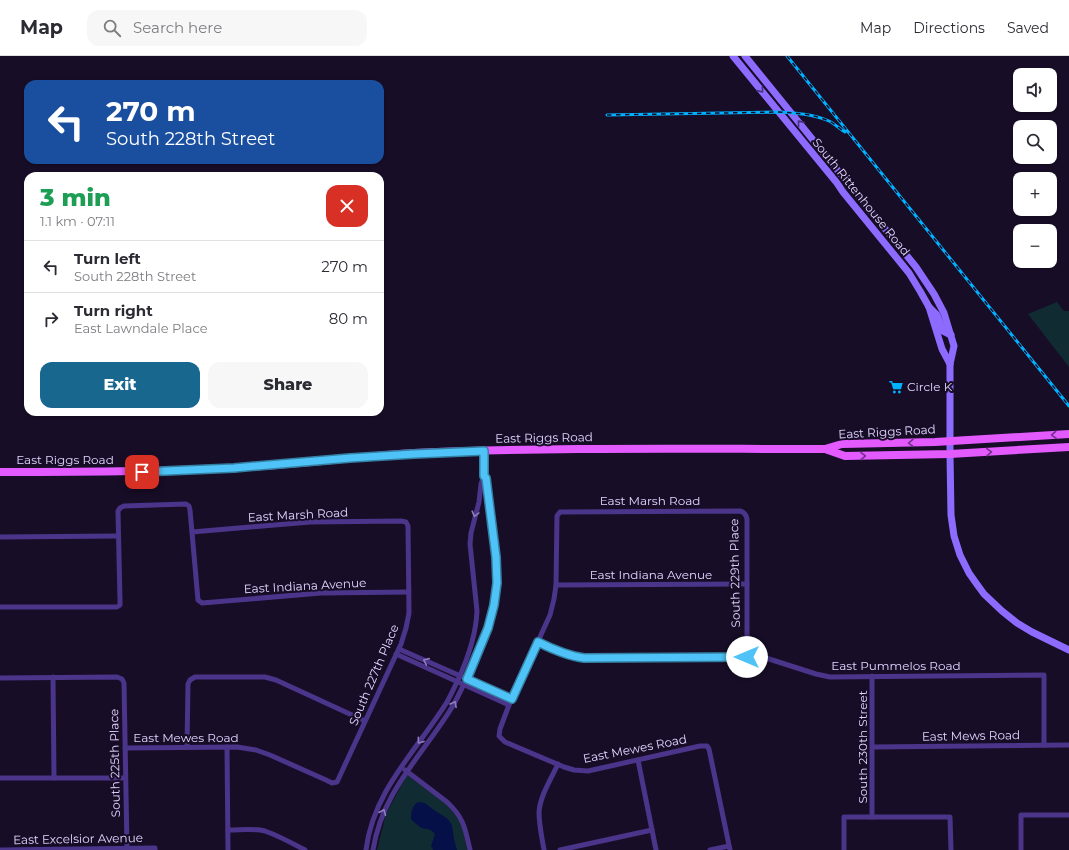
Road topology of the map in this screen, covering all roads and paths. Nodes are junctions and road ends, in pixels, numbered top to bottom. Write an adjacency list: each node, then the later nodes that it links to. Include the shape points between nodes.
1 (733, 56): 3 (main road, South Rittenhouse Road, one-way to 3)
2 (745, 56): 4 (main road, South Rittenhouse Road, one-way to 2, via 916,267)
3 (904, 268): 4 (main road, via 913,271 929,293); 5 (main road, South Rittenhouse Road)
4 (937, 299): 6 (main road, South Rittenhouse Road)
5 (929, 307): 6 (main road, via 937,315 943,331); 7 (main road, South Rittenhouse Road, via 942,349)
6 (951, 335): 7 (main road, South Rittenhouse Road, via 954,346)
7 (950, 364): 9 (main road, South Rittenhouse Road)
8 (1069, 434): 9 (main road, East Riggs Road, one-way to 9)
9 (950, 441): 11 (main road, East Riggs Road, one-way to 11, via 842,444); 13 (main road, South Rittenhouse Road)
10 (1069, 447): 13 (main road, East Riggs Road, one-way to 10)
11 (825, 449): 12 (main road, East Riggs Road); 13 (main road, East Riggs Road, one-way to 13, via 845,456)
12 (484, 451): 14 (main road, East Riggs Road, via 138,472); 15 (street)
13 (950, 454): 27 (main road, South Rittenhouse Road, via 952,525 956,543 969,573 984,594 1002,611 1032,632)
14 (0, 472)
15 (484, 476): 30 (street, one-way to 30, via 470,544 477,621 471,648); 34 (street, via 496,557 497,583 488,628)
16 (743, 512): 21 (street, South 229th Place, via 746,518); 22 (street, East Marsh Road, via 558,513)
17 (406, 522): 18 (street, East Marsh Road, via 315,522); 23 (street, South 227th Place)
18 (192, 532): 19 (street, via 190,510 186,504 124,506 118,511); 23 (street, East Indiana Avenue, via 198,600 202,603 321,593)
19 (118, 536): 20 (street); 24 (street, via 120,605 117,607)
20 (0, 537)
21 (747, 584): 22 (street, East Indiana Avenue); 29 (street, South 229th Place)
22 (556, 585): 25 (street, via 550,615)
23 (409, 592): 26 (street, South 227th Place, via 409,613)
24 (0, 607)
25 (538, 642): 29 (street, East Pummelos Road, via 584,658); 37 (street)
26 (399, 649): 28 (street, South 227th Place); 30 (street, one-way to 26)
27 (1069, 650)
28 (396, 654): 35 (street); 39 (street, South 227th Place)
29 (747, 657): 31 (street, East Pummelos Road, via 766,658 830,677)
30 (460, 676): 34 (street); 35 (street)
31 (872, 676): 40 (street, East Pummelos Road, via 1044,675); 44 (street, South 230th Street)
32 (53, 677): 33 (street); 45 (street, South 225th Place, via 122,679); 51 (street)
33 (0, 678)
34 (467, 679): 36 (street); 37 (street)
35 (457, 682): 36 (street); 48 (street, one-way to 48, via 448,701)
36 (464, 685): 38 (street); 49 (street, one-way to 36, via 449,712)
37 (512, 699): 38 (street)
38 (509, 705): 47 (street, East Mewes Road, via 499,736 505,742)
39 (365, 721): 42 (street, via 270,678 195,678 188,684); 53 (street, South 227th Place)
40 (1044, 745): 41 (street, East Mews Road); 44 (street, East Mews Road)
41 (1069, 745)
42 (187, 747): 43 (street, East Mewes Road); 45 (street, East Mewes Road)
43 (227, 747): 53 (street, East Mewes Road, via 256,750 332,783); 56 (street)
44 (873, 747): 55 (street, South 230th Street)
45 (125, 748): 52 (street, South 225th Place)
46 (638, 760): 47 (street, East Mewes Road, via 588,771 574,770); 57 (street); 59 (street, East Mewes Road, via 707,746)
47 (558, 764): 67 (street, via 544,793 539,811)
48 (401, 767): 49 (street); 64 (street, via 379,806)
49 (407, 772): 65 (street, one-way to 49, via 383,813); 66 (street, via 452,807 464,826)
50 (0, 778): 51 (street)
51 (54, 778): 52 (street)
52 (125, 778): 58 (street, South 225th Place)
53 (337, 782)
54 (1069, 815): 73 (street, via 1021,815)
55 (872, 817): 71 (street, South 230th Street, via 844,817); 72 (street, via 950,817)
56 (228, 830): 62 (street); 63 (street, via 265,831)
57 (652, 830): 68 (street); 69 (street)
58 (126, 848): 60 (street, East Excelsior Avenue); 61 (street, East Excelsior Avenue)
59 (729, 848): 70 (street)
60 (155, 849)
61 (0, 850)
62 (228, 850)
63 (305, 850)
64 (366, 850)
65 (373, 850)
66 (470, 850)
67 (544, 850)
68 (560, 850)
69 (656, 850)
70 (710, 850)
71 (844, 850)
72 (951, 850)
73 (1021, 850)

